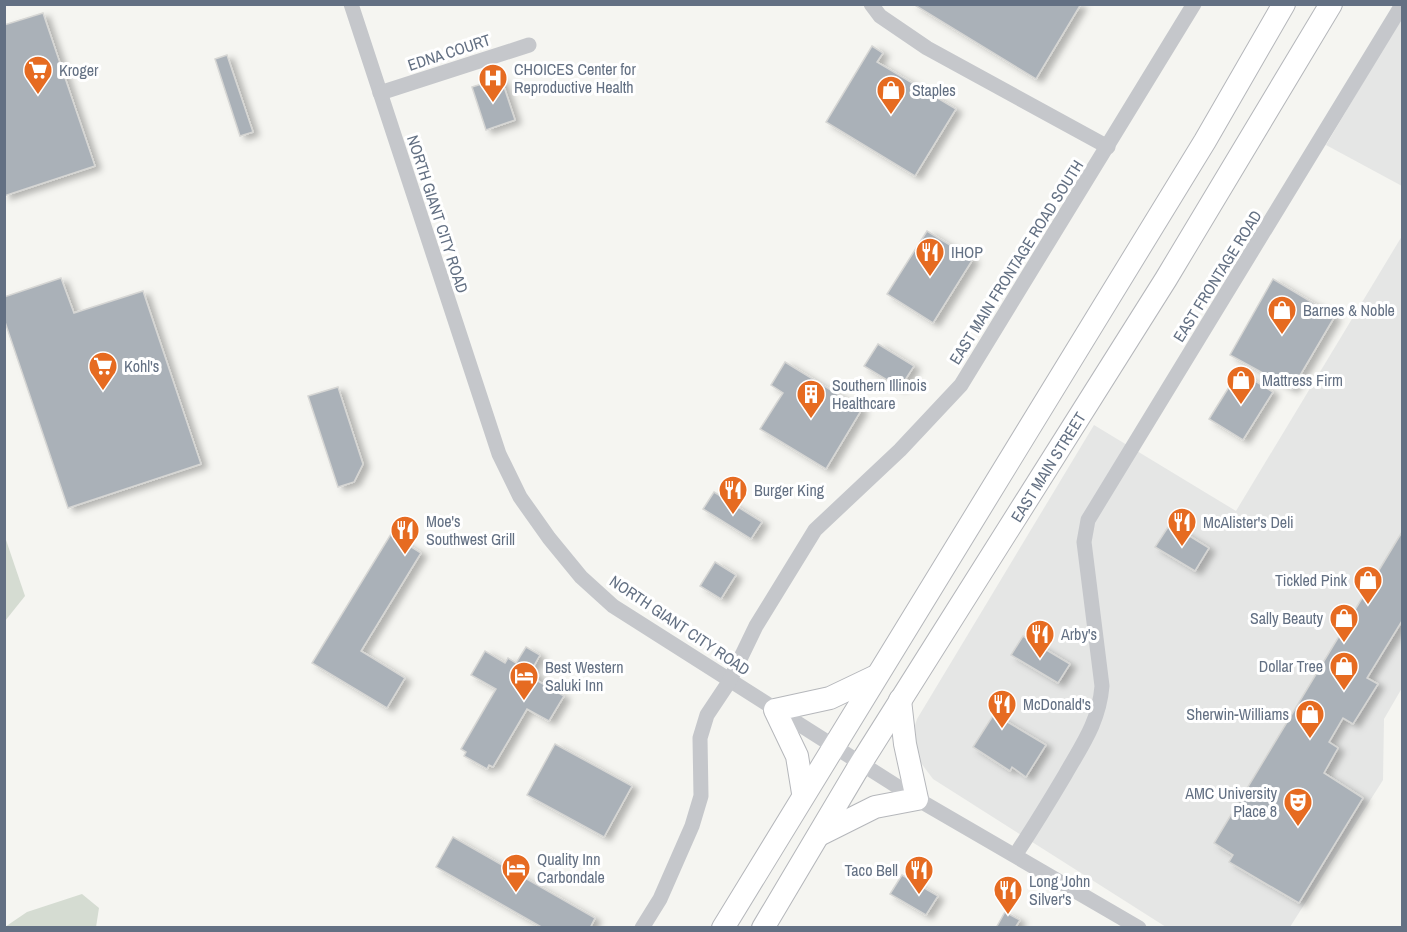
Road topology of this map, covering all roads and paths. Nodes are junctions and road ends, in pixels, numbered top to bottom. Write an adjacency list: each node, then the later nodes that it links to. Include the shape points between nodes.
1 (351, 4): 8 (street, NORTH GIANT CITY ROAD)
2 (871, 4): 9 (street, via 880,16 927,48)
3 (1194, 4): 9 (street, EAST MAIN FRONTAGE ROAD SOUTH)
4 (1284, 4): 10 (highway, via 1205,141)
5 (1331, 4): 12 (highway, EAST MAIN STREET, via 1166,279)
6 (1402, 5): 19 (street, EAST FRONTAGE ROAD, via 1088,520 1086,572 1102,686 1100,708 1091,732 1051,802)
7 (529, 45): 8 (street, EDNA COURT)
8 (380, 93): 11 (street, NORTH GIANT CITY ROAD, via 480,401 520,497 581,577 605,599)
9 (1108, 147): 11 (street, EAST MAIN FRONTAGE ROAD SOUTH, via 961,384 900,450 815,530 756,626)
10 (875, 676): 13 (highway, via 830,698); 14 (highway)
11 (729, 682): 13 (street, NORTH GIANT CITY ROAD); 20 (street, EAST MAIN FRONTAGE ROAD SOUTH, via 707,714 700,738 701,796 692,826 660,899)
12 (900, 700): 15 (highway, EAST MAIN STREET); 17 (highway)
13 (775, 710): 14 (street, NORTH GIANT CITY ROAD); 16 (highway, via 794,749)
14 (832, 746): 15 (street, NORTH GIANT CITY ROAD); 16 (highway)
15 (861, 764): 17 (street, NORTH GIANT CITY ROAD); 18 (highway, EAST MAIN STREET)
16 (803, 793): 21 (highway)
17 (917, 799): 18 (highway, via 875,807); 19 (street, NORTH GIANT CITY ROAD)
18 (818, 836): 22 (highway, EAST MAIN STREET)
19 (1016, 854): 23 (street, NORTH GIANT CITY ROAD)
20 (642, 927)
21 (723, 927)
22 (763, 927)
23 (1139, 927)

